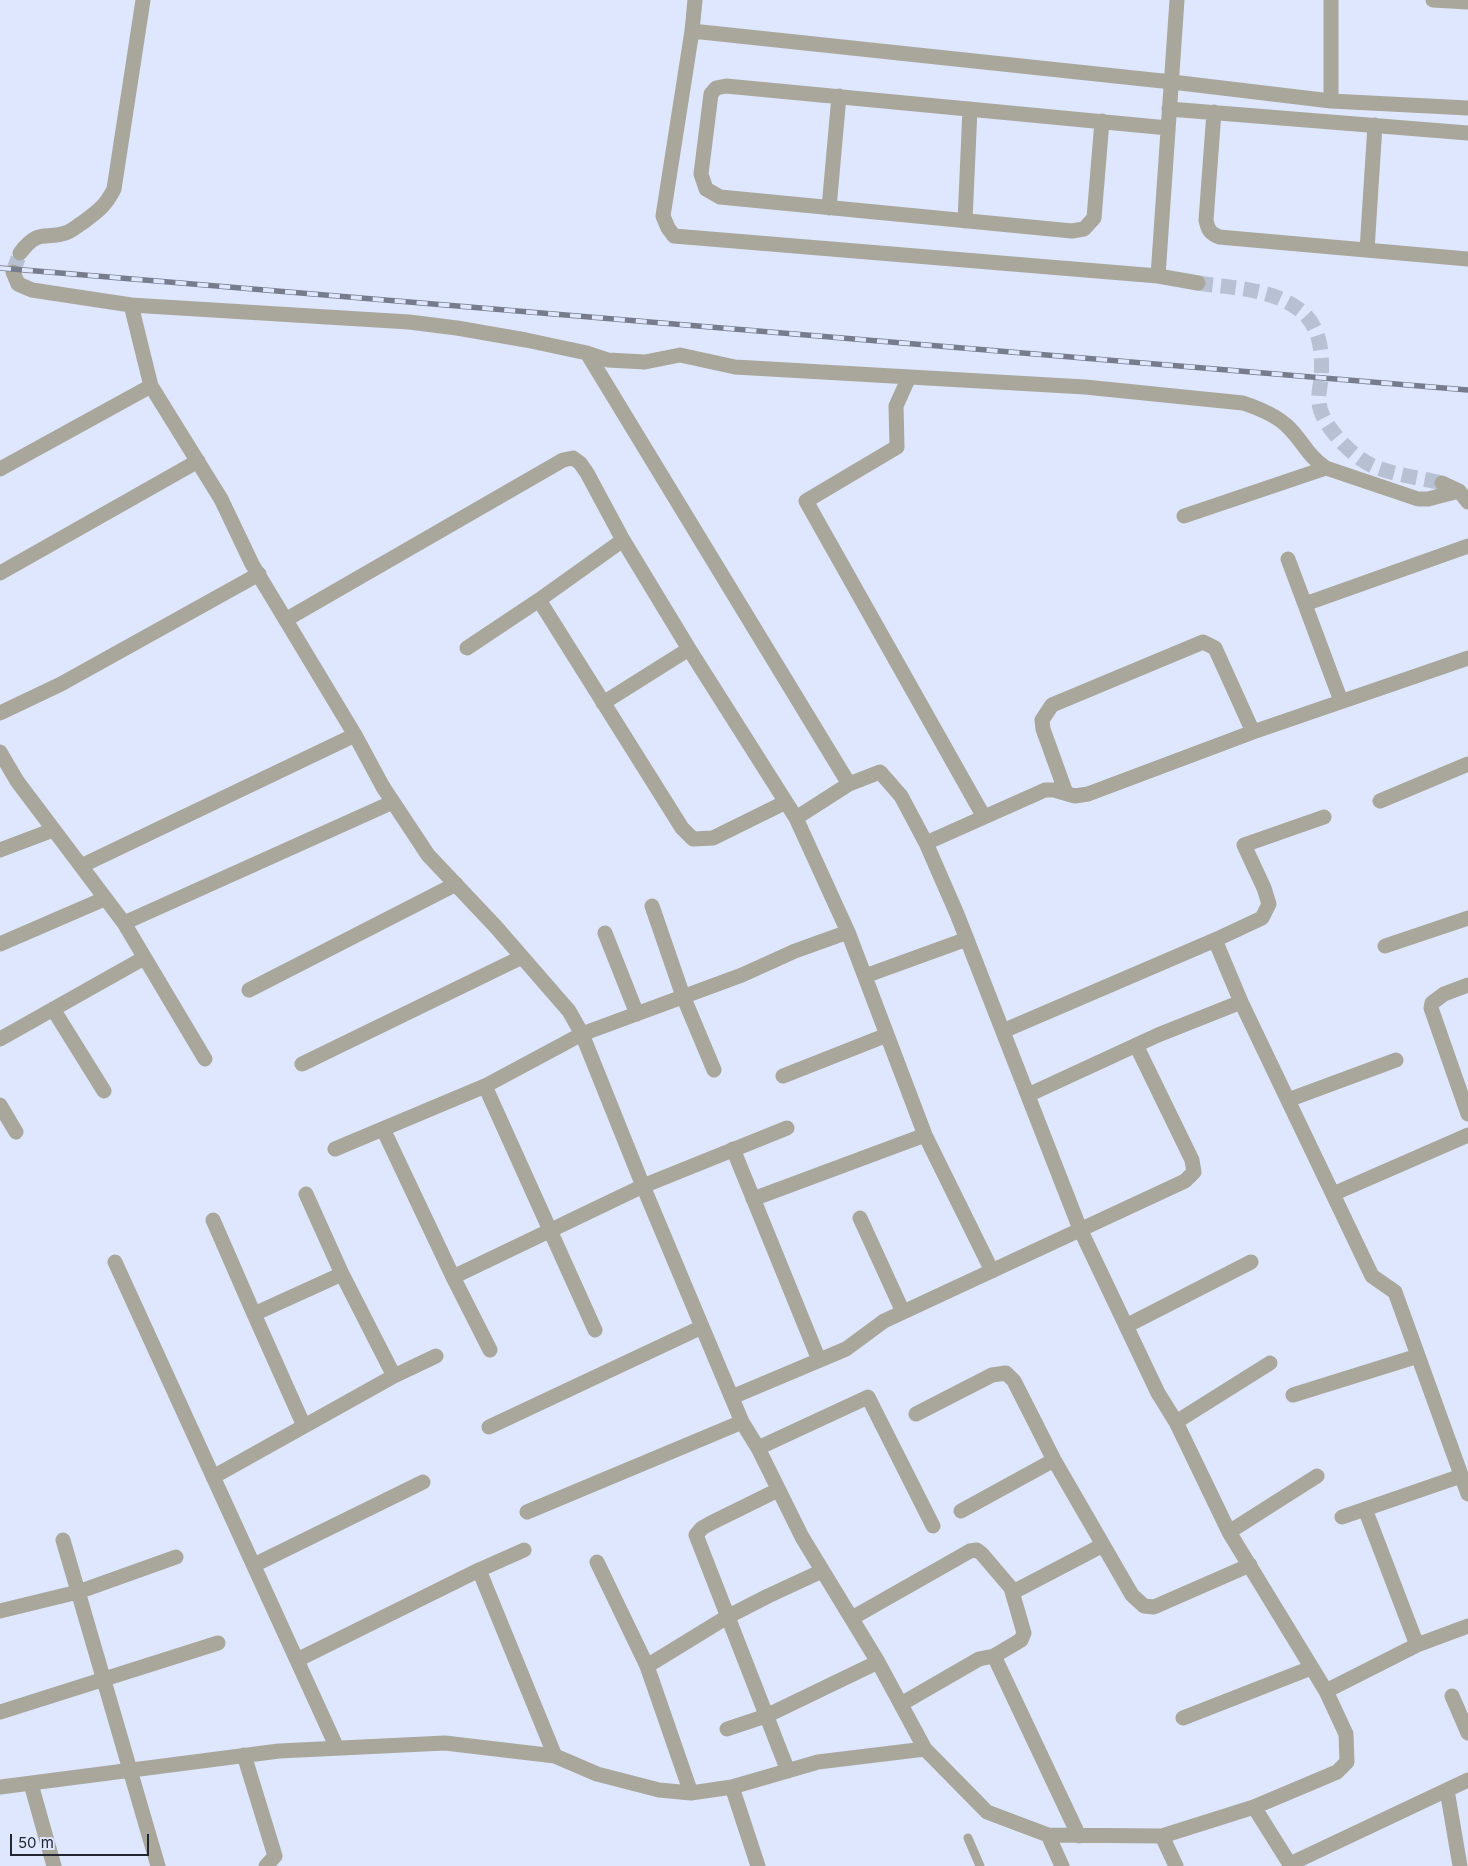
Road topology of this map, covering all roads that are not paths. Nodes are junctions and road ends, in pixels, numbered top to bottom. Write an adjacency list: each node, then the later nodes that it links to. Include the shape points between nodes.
1 (143, 0): 22 (street, via 114,190 100,211 74,229 34,237)
2 (695, 0): 7 (street)
3 (1177, 0): 8 (street)
4 (1331, 0): 10 (street)
5 (1433, 0): 6 (street)
6 (1468, 2)
7 (692, 32): 8 (street); 25 (street, via 663,216 674,236)
8 (1172, 82): 10 (street); 13 (street)
9 (839, 96): 12 (street); 19 (street); 19 (street, via 726,86 716,88 711,94 701,174 706,189 720,197)
10 (1332, 100): 11 (street)
11 (1468, 108)
12 (970, 109): 15 (street); 20 (street)
13 (1169, 109): 14 (street); 17 (street)
14 (1214, 112): 16 (street); 21 (street, via 1206,220 1211,233)
15 (1102, 121): 17 (street); 20 (street, via 1094,218 1084,229)
16 (1375, 125): 18 (street); 21 (street)
17 (1168, 128): 25 (street)
18 (1468, 133)
19 (829, 208): 20 (street)
20 (965, 221)
21 (1367, 250): 23 (street)
22 (20, 253)
23 (1468, 259)
24 (13, 272): 27 (street, via 18,284 32,290)
25 (1158, 276): 26 (street)
26 (1198, 283)
27 (131, 305): 28 (street, via 408,322); 30 (street)
28 (587, 353): 29 (street, via 608,360 645,362 680,355 735,367); 55 (street)
29 (909, 377): 32 (street, via 1085,388 1243,404 1259,409 1286,425 1307,452); 60 (street, via 896,406 896,447 806,501)
30 (151, 386): 31 (street); 33 (street)
31 (198, 461): 40 (street); 41 (street)
32 (1326, 468): 35 (street, via 1418,499); 36 (street)
33 (0, 469)
34 (1442, 483): 35 (street)
35 (1464, 497)
36 (1184, 516)
37 (623, 540): 42 (street); 44 (street, via 587,472 572,458 563,460); 46 (street)
38 (1468, 546): 43 (street)
39 (1288, 559): 43 (street)
40 (0, 573)
41 (259, 574): 44 (street); 50 (street, via 62,684)
42 (539, 600): 45 (street); 49 (street)
43 (1305, 604): 48 (street)
44 (287, 619): 52 (street)
45 (467, 648)
46 (689, 649): 49 (street); 59 (street)
47 (1468, 658): 48 (street)
48 (1341, 701): 51 (street)
49 (603, 703): 59 (street, via 682,828 693,839 713,838)
50 (0, 713)
51 (1253, 732): 56 (street, via 1088,794 1075,796); 56 (street, via 1215,648 1203,642 1052,705 1042,720 1043,729)
52 (355, 735): 58 (street); 66 (street)
53 (0, 752): 63 (street)
54 (1468, 764): 57 (street)
55 (849, 784): 62 (street); 64 (street, via 880,772 901,796)
56 (1066, 793): 60 (street, via 1045,790)
57 (1380, 801)
58 (393, 802): 67 (street, via 428,855); 71 (street)
59 (786, 802): 62 (street)
60 (984, 817): 64 (street)
61 (1324, 817): 75 (street, via 1244,845 1269,904 1262,918)
62 (796, 818): 72 (street)
63 (53, 830): 65 (street); 66 (street)
64 (926, 843): 74 (street)
65 (0, 850)
66 (81, 866): 68 (street)
67 (456, 884): 78 (street); 82 (street)
68 (104, 899): 71 (street); 76 (street)
69 (652, 906): 83 (street)
70 (1468, 918): 77 (street)
71 (124, 923): 79 (street)
72 (848, 932): 80 (street); 83 (street)
73 (605, 933): 86 (street)
74 (967, 939): 80 (street); 87 (street)
75 (1215, 940): 84 (street); 87 (street)
76 (0, 944)
77 (1385, 946)
78 (522, 957): 88 (street, via 569,1011); 94 (street)
79 (144, 958): 85 (street); 92 (street)
80 (865, 976): 89 (street)
81 (1468, 986): 102 (street, via 1437,998 1431,1008)
82 (249, 990)
83 (683, 996): 86 (street); 95 (street)
84 (1241, 1002): 91 (street); 100 (street)
85 (53, 1009): 90 (street); 98 (street)
86 (637, 1014): 88 (street)
87 (1003, 1031): 99 (street)
88 (582, 1034): 97 (street); 110 (street)
89 (887, 1035): 96 (street); 107 (street)
90 (0, 1039)
91 (1136, 1045): 99 (street); 116 (street, via 1192,1160 1194,1172 1185,1181)
92 (205, 1059)
93 (1396, 1060): 100 (street)
94 (302, 1064)
95 (714, 1070)
96 (783, 1076)
97 (485, 1086): 104 (street); 117 (street)
98 (104, 1091)
99 (1028, 1096): 116 (street)
100 (1288, 1100): 112 (street)
101 (0, 1105): 105 (street)
102 (1467, 1107)
103 (788, 1128): 109 (street)
104 (383, 1129): 108 (street); 122 (street)
105 (16, 1132)
106 (1468, 1135): 112 (street)
107 (925, 1136): 113 (street); 120 (street)
108 (335, 1149)
109 (733, 1149): 110 (street); 113 (street)
110 (643, 1186): 117 (street); 126 (street)
111 (306, 1194): 121 (street)
112 (1333, 1194): 130 (street, via 1372,1276 1395,1292)
113 (753, 1199): 131 (street)
114 (860, 1218): 123 (street)
115 (213, 1220): 124 (street)
116 (1080, 1228): 120 (street); 125 (street)
117 (550, 1231): 122 (street); 127 (street)
118 (115, 1262): 145 (street)
119 (1252, 1262): 125 (street)
120 (992, 1271): 123 (street)
121 (342, 1274): 124 (street); 133 (street)
122 (453, 1277): 128 (street)
123 (903, 1312): 131 (street, via 884,1321 846,1349)
124 (254, 1314): 139 (street)
125 (1126, 1326): 138 (street, via 1158,1393)
126 (702, 1327): 135 (street); 140 (street)
127 (595, 1330)
128 (490, 1350)
129 (436, 1356): 133 (street)
130 (1418, 1356): 134 (street); 144 (street)
131 (819, 1360): 135 (street)
132 (1270, 1364): 138 (street)
133 (394, 1376): 139 (street)
134 (1293, 1395)
135 (732, 1397): 137 (street)
136 (916, 1414): 142 (street, via 992,1375 1006,1373 1014,1381)
137 (742, 1422): 141 (street); 151 (street)
138 (1176, 1422): 154 (street)
139 (304, 1426): 145 (street)
140 (489, 1427)
141 (758, 1448): 147 (street); 153 (street, via 868,1397)
142 (1054, 1460): 150 (street); 156 (street)
143 (1317, 1476): 154 (street)
144 (1461, 1476): 148 (street); 149 (street)
145 (213, 1477): 160 (street)
146 (423, 1482): 160 (street)
147 (778, 1490): 163 (street); 167 (street, via 711,1523 696,1535)
148 (1468, 1494)
149 (1365, 1509): 152 (street); 171 (street)
150 (961, 1511)
151 (527, 1512)
152 (1342, 1517)
153 (934, 1526)
154 (1229, 1532): 161 (street)
155 (63, 1540): 165 (street)
156 (1103, 1546): 161 (street, via 1132,1595 1144,1606 1154,1607); 164 (street, via 1024,1587)
157 (524, 1550): 162 (street)
158 (176, 1556): 165 (street)
159 (597, 1562): 175 (street)
160 (254, 1565): 173 (street)
161 (1250, 1565): 176 (street)
162 (479, 1570): 173 (street); 189 (street)
163 (822, 1571): 167 (street); 168 (street)
164 (1012, 1588): 168 (street, via 982,1554 977,1550 970,1551); 172 (street, via 1024,1633 1020,1640)
165 (78, 1592): 166 (street); 177 (street)
166 (0, 1611)
167 (728, 1617): 175 (street); 182 (street)
168 (852, 1618): 174 (street)
169 (1468, 1626): 171 (street)
170 (218, 1643): 177 (street)
171 (1418, 1645): 178 (street)
172 (994, 1656): 180 (street, via 979,1659); 200 (street)
173 (296, 1660): 186 (street)
174 (878, 1662): 180 (street); 182 (street)
175 (647, 1666): 197 (street)
176 (1311, 1668): 178 (street); 183 (street)
177 (104, 1680): 181 (street); 190 (street)
178 (1326, 1691): 198 (street, via 1346,1734 1348,1762 1337,1772)
179 (1452, 1696): 185 (street)
180 (901, 1704): 187 (street)
181 (0, 1712)
182 (766, 1716): 184 (street); 191 (street)
183 (1183, 1718)
184 (727, 1728)
185 (1468, 1733)
186 (337, 1748): 188 (street); 189 (street, via 445,1742)
187 (925, 1749): 191 (street, via 818,1762); 199 (street, via 986,1812)
188 (244, 1755): 190 (street); 206 (street, via 275,1856)
189 (555, 1756): 197 (street, via 597,1774 658,1790)
190 (131, 1770): 193 (street); 205 (street)
191 (788, 1770): 195 (street)
192 (1468, 1780): 196 (street)
193 (31, 1784): 194 (street); 204 (street)
194 (0, 1787)
195 (732, 1787): 197 (street); 207 (street)
196 (1447, 1790): 203 (street); 211 (street)
197 (690, 1794)
198 (1254, 1808): 201 (street); 203 (street)
199 (1048, 1835): 200 (street); 209 (street)
200 (1080, 1836): 201 (street)
201 (1162, 1836): 210 (street)
202 (968, 1838): 208 (lane)
203 (1290, 1865)
204 (54, 1866)
205 (158, 1866)
206 (266, 1866)
207 (758, 1866)
208 (980, 1866)
209 (1062, 1866)
210 (1176, 1866)
211 (1460, 1866)

